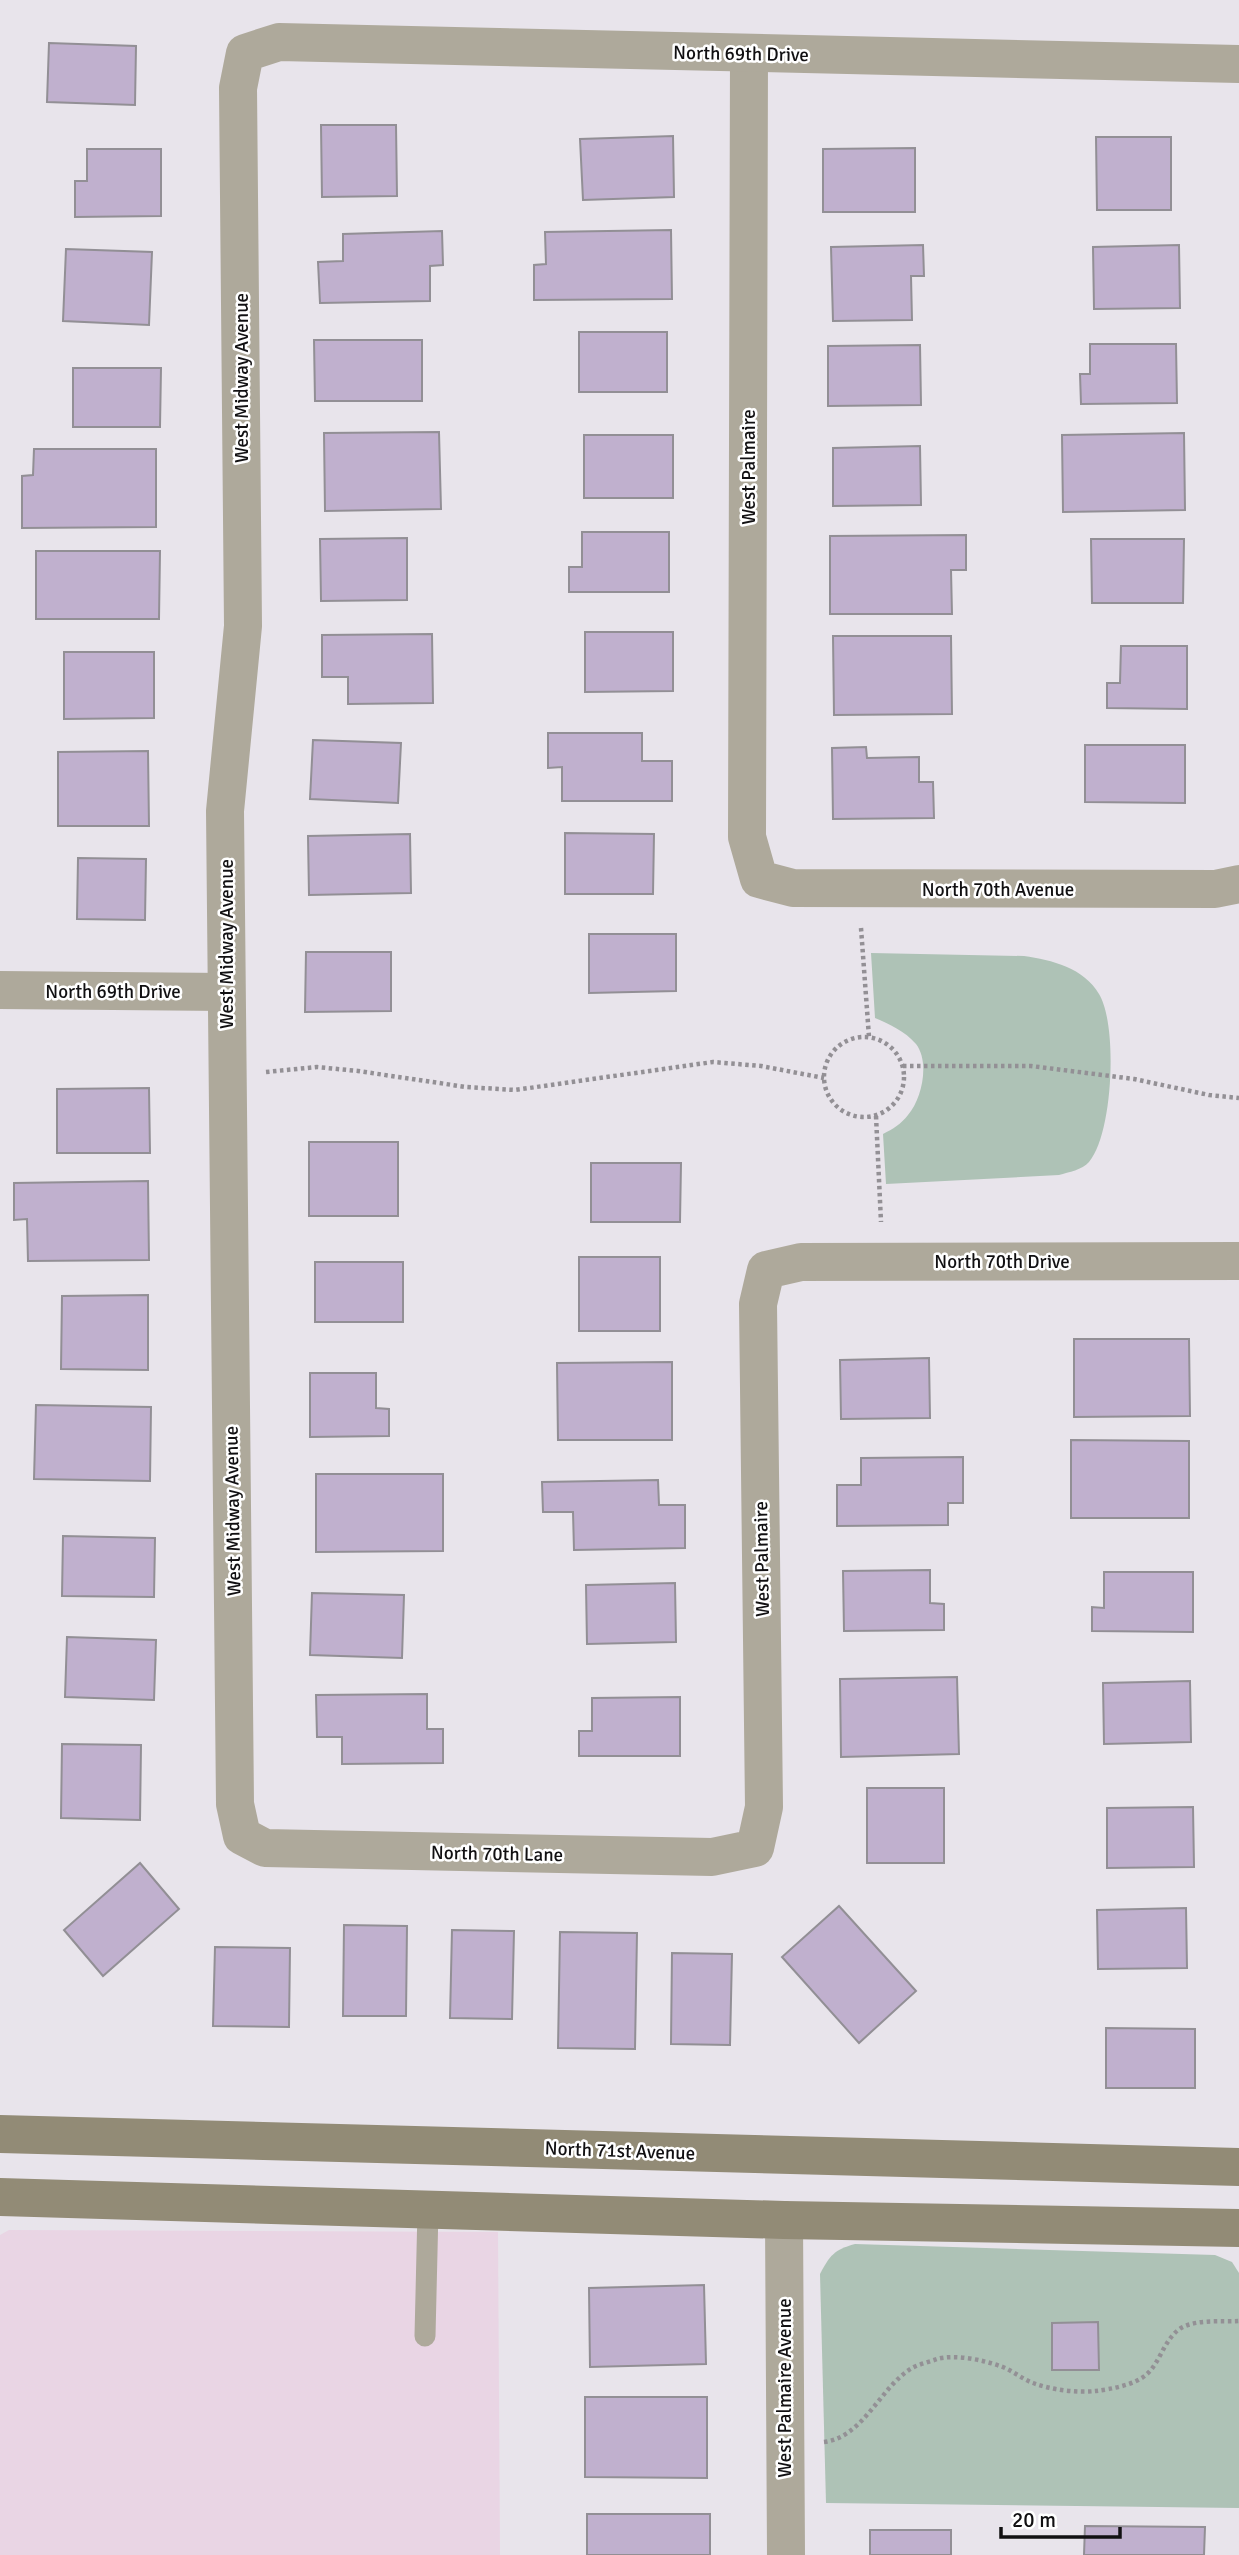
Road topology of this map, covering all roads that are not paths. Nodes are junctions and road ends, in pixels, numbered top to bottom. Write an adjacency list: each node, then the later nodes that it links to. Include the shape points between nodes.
1 (245, 53): 2 (street, North 69th Drive, via 279,42); 7 (street, West Midway Avenue, via 238,88 243,626 225,811)
2 (749, 53): 3 (street, North 69th Drive); 4 (street, West Palmaire, via 747,837)
3 (1239, 64)
4 (758, 879): 5 (street, North 70th Avenue, via 793,888 1215,889)
5 (1239, 884)
6 (0, 990): 7 (street, North 69th Drive)
7 (226, 992): 10 (street, West Midway Avenue, via 235,1804)
8 (1239, 1261): 9 (street, North 70th Drive, via 801,1262)
9 (766, 1270): 11 (street, West Palmaire, via 758,1304 764,1807)
10 (242, 1836): 11 (street, North 70th Lane, via 265,1849 712,1857)
11 (755, 1848)
12 (0, 2134): 13 (street, North 71st Avenue)
13 (1239, 2167)
14 (0, 2197): 15 (street)
15 (428, 2210): 16 (street); 18 (lane)
16 (784, 2220): 17 (street); 19 (street, West Palmaire Avenue)
17 (1239, 2228)
18 (425, 2336)
19 (786, 2555)

